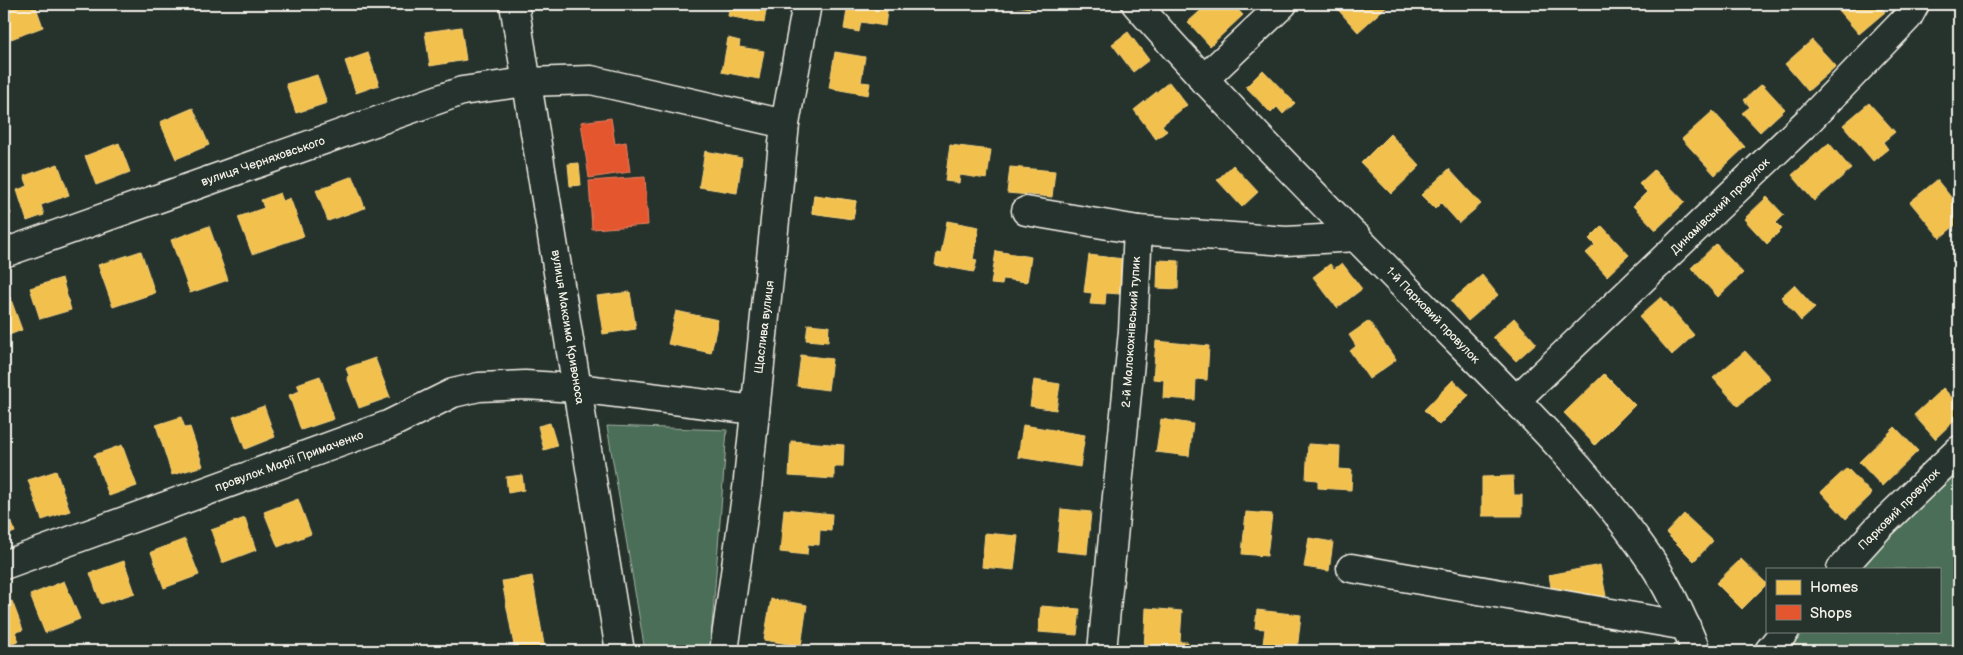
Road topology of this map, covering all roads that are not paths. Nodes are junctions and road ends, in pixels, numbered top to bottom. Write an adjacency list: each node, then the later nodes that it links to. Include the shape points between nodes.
1 (514, 4): 7 (street, вулиця Максима Кривоноса)
2 (807, 4): 8 (street, Щаслива вулиця)
3 (1136, 4): 6 (street, 1-й Парковий провулок)
4 (1283, 4): 6 (street)
5 (1915, 4): 14 (street, Динамівський провулок, via 1908,17 1808,122)
6 (1203, 80): 11 (street, 1-й Парковий провулок)
7 (526, 82): 8 (street, вулиця Черняховського, via 591,80); 12 (street, вулиця Черняховського, via 462,91); 13 (street, вулиця Максима Кривоноса)
8 (785, 124): 15 (street, Щаслива вулиця)
9 (1026, 210): 10 (street)
10 (1138, 230): 11 (street, via 1286,241); 24 (street, 2-й Малокохнівський тупик, via 1133,331)
11 (1357, 237): 14 (street, 1-й Парковий провулок)
12 (4, 252)
13 (578, 388): 15 (street, провулок Марії Примаченко); 17 (street, провулок Марії Примаченко, via 516,385 479,387 453,393 388,425); 22 (street, вулиця Максима Кривоноса)
14 (1516, 400): 20 (street, 1-й Парковий провулок, via 1598,490 1653,563)
15 (755, 410): 23 (street, Щаслива вулиця)
16 (1959, 450): 19 (street, Парковий провулок, via 1878,528)
17 (4, 565)
18 (1350, 568): 20 (street)
19 (1842, 568)
20 (1686, 626): 25 (street, 1-й Парковий провулок)
21 (1784, 632): 26 (street)
22 (620, 651)
23 (724, 651)
24 (1102, 651)
25 (1696, 651)
26 (1769, 651)

